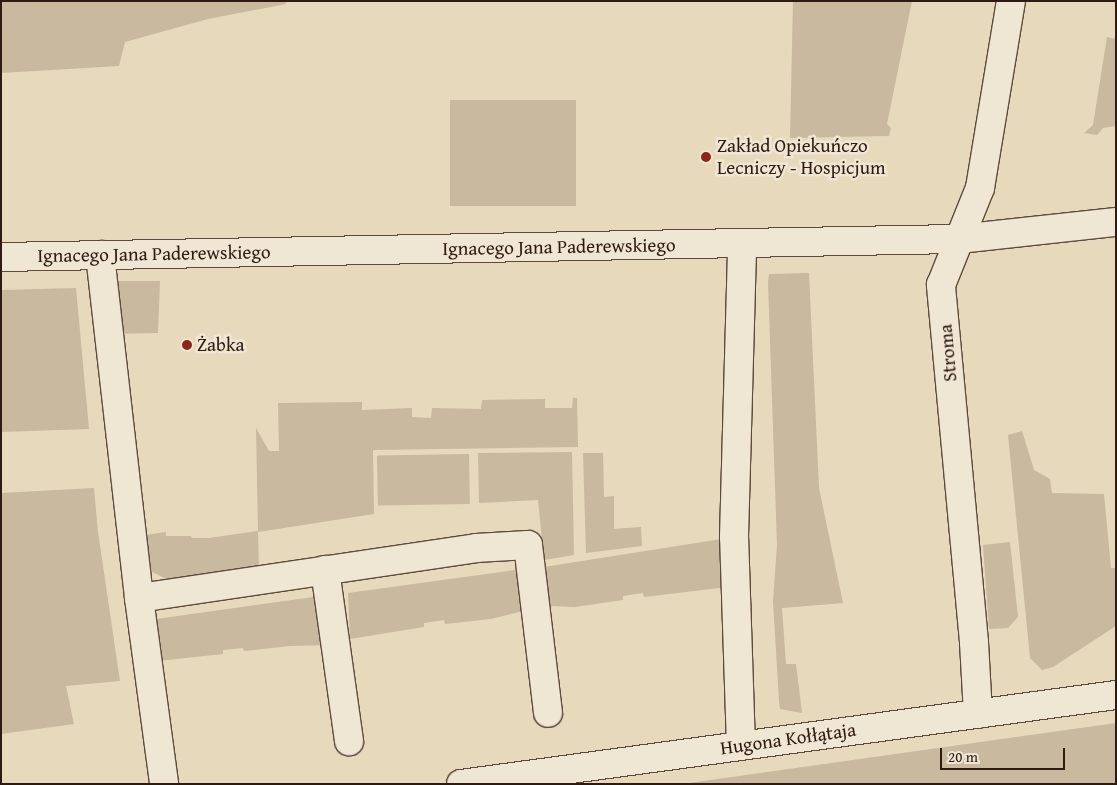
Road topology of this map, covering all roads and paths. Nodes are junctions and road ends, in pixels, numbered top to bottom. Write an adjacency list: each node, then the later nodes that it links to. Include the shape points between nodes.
1 (1011, 1): 3 (street, Stroma, via 980,188)
2 (1116, 222): 3 (street, Ignacego Jana Paderewskiego)
3 (959, 239): 4 (street, Ignacego Jana Paderewskiego); 11 (street, Stroma, via 941,286)
4 (742, 243): 5 (street, Ignacego Jana Paderewskiego); 13 (street, via 734,537)
5 (100, 255): 6 (street, Ignacego Jana Paderewskiego); 8 (street)
6 (1, 257)
7 (325, 570): 8 (street); 10 (street, via 476,548 528,545); 12 (street)
8 (139, 598): 14 (street)
9 (1116, 695): 11 (street, Hugona Kołłątaja)
10 (548, 714)
11 (978, 714): 13 (street, Hugona Kołłątaja)
12 (349, 741)
13 (742, 746): 15 (street, Hugona Kołłątaja)
14 (164, 784)
15 (461, 784)

